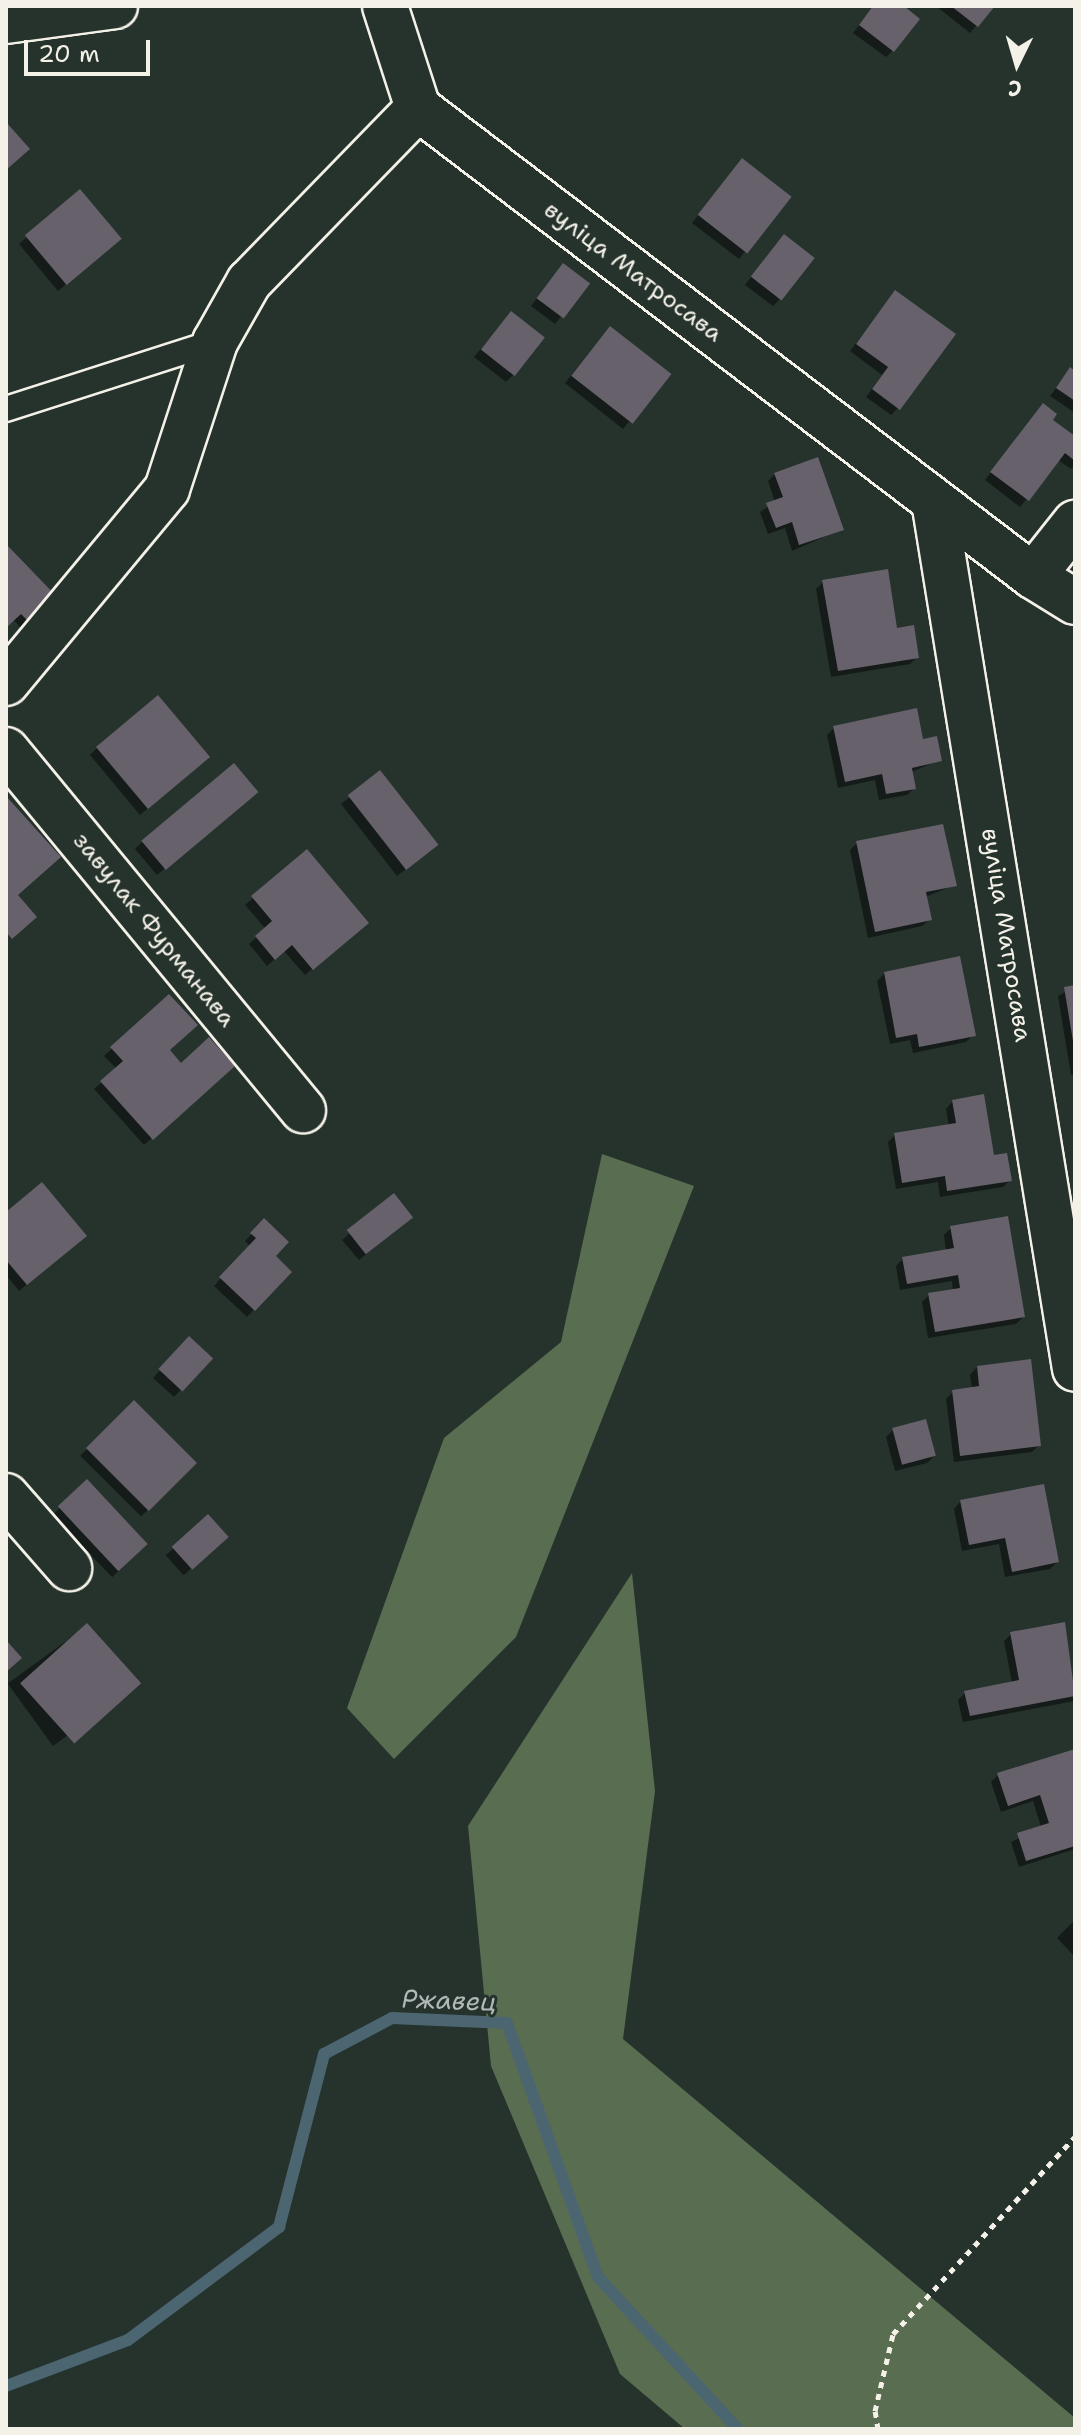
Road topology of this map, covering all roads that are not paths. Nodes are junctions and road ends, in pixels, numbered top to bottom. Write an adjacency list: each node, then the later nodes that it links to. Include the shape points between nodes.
1 (115, 6): 3 (street)
2 (385, 6): 4 (street)
3 (6, 21)
4 (418, 108): 5 (street, via 249,282); 7 (street, вуліца Матросава)
5 (215, 342): 6 (lane); 11 (street, via 167,489)
6 (6, 409)
7 (934, 501): 9 (street, вуліца Матросава); 14 (street, вуліца Матросава)
8 (1075, 523): 9 (street)
9 (1033, 576): 10 (street, вуліца Матросава)
10 (1075, 602)
11 (6, 683)
12 (6, 750): 13 (street, завулак Фурманава)
13 (303, 1110)
14 (1075, 1369)
15 (6, 1496): 16 (street)
16 (69, 1568)

